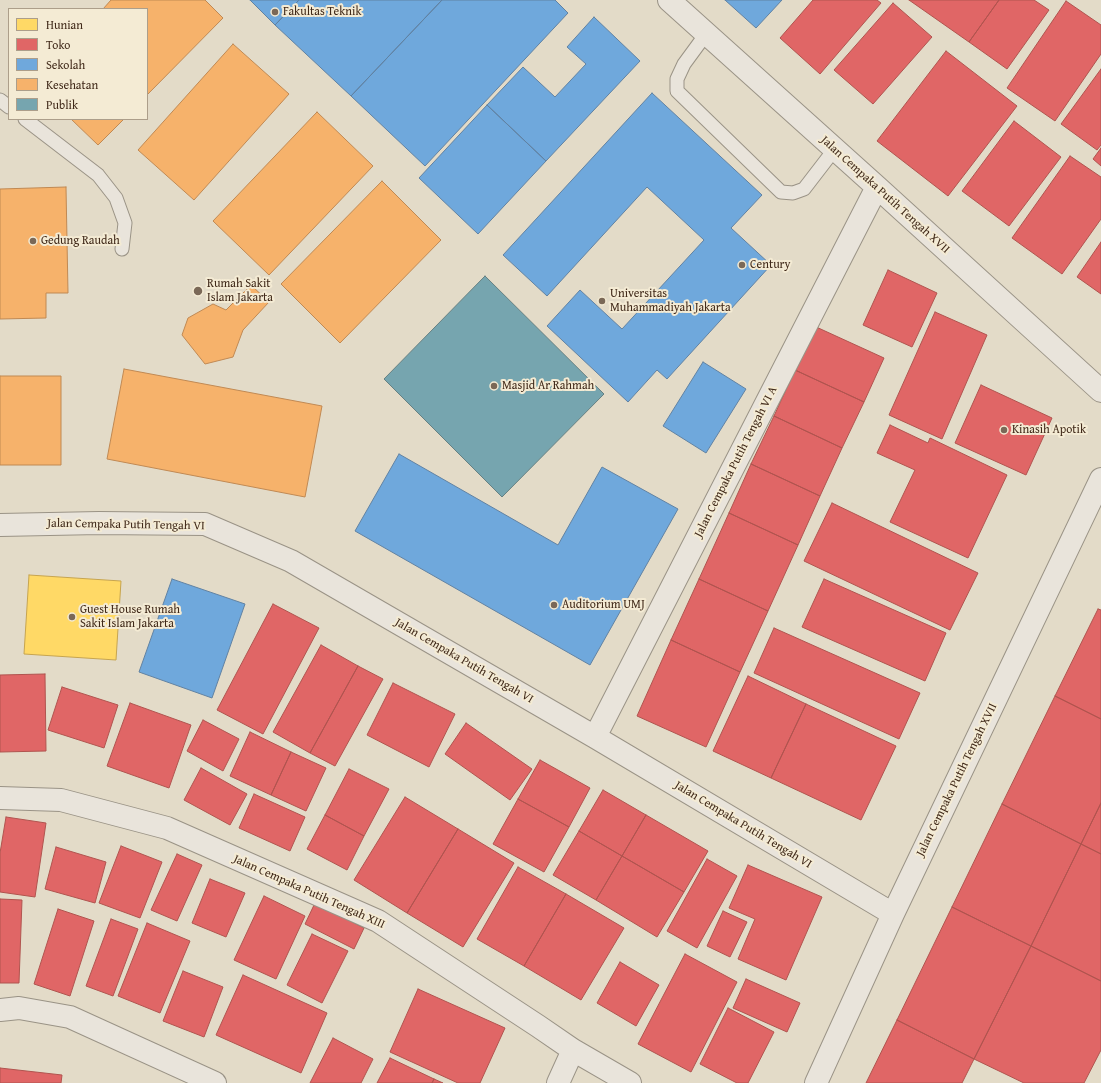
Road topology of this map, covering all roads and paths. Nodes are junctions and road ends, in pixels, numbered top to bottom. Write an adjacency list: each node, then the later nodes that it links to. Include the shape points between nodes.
1 (669, 0): 2 (street, Jalan Cempaka Putih Tengah XVII)
2 (706, 34): 4 (street, Jalan Cempaka Putih Tengah XVII); 4 (lane, via 684,64 677,79 677,90 781,192 793,193 804,190)
3 (26, 120): 6 (lane, via 98,174 116,198 125,223)
4 (834, 150): 5 (street, Jalan Cempaka Putih Tengah XVII)
5 (877, 187): 7 (street, Jalan Cempaka Putih Tengah XVII); 10 (street, Jalan Cempaka Putih Tengah VI A)
6 (122, 249)
7 (1101, 391)
8 (1101, 479): 12 (street, Jalan Cempaka Putih Tengah XVII)
9 (0, 525): 10 (street, Jalan Cempaka Putih Tengah VI, via 206,524 291,561)
10 (595, 737): 12 (street, Jalan Cempaka Putih Tengah VI)
11 (0, 798): 14 (street, Jalan Cempaka Putih Tengah XIII, via 61,800 167,828 378,921)
12 (893, 914): 18 (street, Jalan Cempaka Putih Tengah XVII)
13 (0, 1010): 15 (street, via 19,1008 70,1017)
14 (573, 1050): 16 (street); 17 (street, Jalan Cempaka Putih Tengah XIII)
15 (215, 1083)
16 (558, 1083)
17 (630, 1083)
18 (816, 1083)

